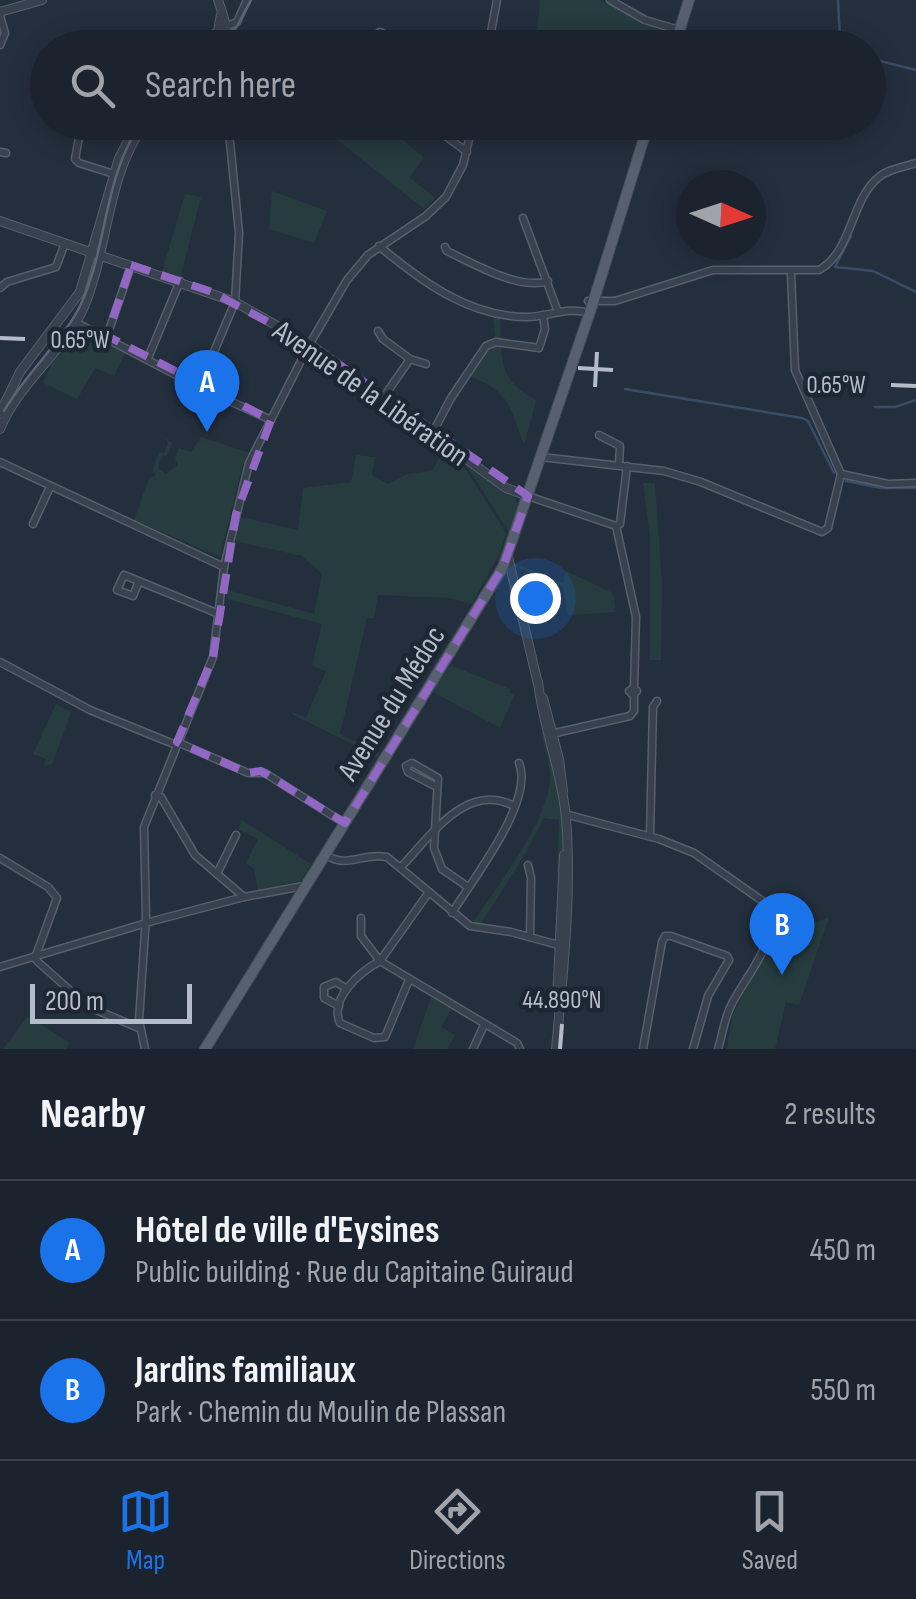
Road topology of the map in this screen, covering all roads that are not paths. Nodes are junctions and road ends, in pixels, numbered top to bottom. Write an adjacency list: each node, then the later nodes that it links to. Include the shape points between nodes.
1 (42, 0): 7 (street)
2 (247, 0): 8 (street, via 237,22)
3 (497, 0): 11 (street)
4 (610, 0): 12 (street)
5 (689, 0): 12 (main road)
6 (219, 5): 8 (street); 9 (street)
7 (0, 14): 13 (street)
8 (227, 26): 10 (street)
9 (219, 30)
10 (226, 30)
11 (491, 30)
12 (679, 30)
13 (0, 45)
14 (79, 140): 23 (street, via 79,163)
15 (129, 140): 23 (street)
16 (134, 140): 29 (street)
17 (230, 140): 35 (street, via 239,233)
18 (451, 140): 21 (street)
19 (469, 140): 21 (street)
20 (643, 140): 36 (main road, Avenue du Médoc)
21 (467, 152): 27 (street, via 446,197)
22 (916, 163): 31 (street, via 878,177 825,267)
23 (114, 174): 29 (street)
24 (523, 218): 33 (street)
25 (0, 221): 26 (street, Avenue de la Libération)
26 (65, 242): 29 (street, Avenue de la Libération); 34 (street, via 56,266)
27 (380, 246): 38 (street, via 414,276 462,303 518,316); 42 (street, via 356,266)
28 (444, 247): 33 (street, via 503,277)
29 (96, 253): 30 (street, Avenue de la Libération); 39 (street); 48 (street, via 78,297 20,372)
30 (131, 265): 32 (street, Avenue de la Libération); 41 (street)
31 (791, 273): 36 (street, via 714,270); 56 (street, via 795,370)
32 (180, 281): 35 (street, Avenue de la Libération); 43 (street)
33 (548, 281): 37 (street)
34 (0, 288)
35 (235, 302): 42 (street, Avenue de la Libération); 46 (street)
36 (589, 307): 37 (street); 53 (main road, Avenue du Médoc)
37 (558, 312): 38 (street)
38 (543, 314): 51 (street, via 539,348 486,346)
39 (76, 322): 41 (street); 50 (street, via 14,400)
40 (378, 330): 44 (street)
41 (107, 336): 43 (street)
42 (312, 345): 47 (street, Avenue de la Libération); 49 (street)
43 (148, 358): 46 (street)
44 (410, 359): 45 (street); 47 (street)
45 (426, 364)
46 (199, 387): 49 (street)
47 (382, 398): 51 (street, Avenue de la Libération)
48 (0, 413)
49 (271, 420): 62 (street, via 249,464)
50 (0, 429)
51 (432, 434): 59 (street, Avenue de la Libération, via 506,488)
52 (599, 435): 55 (street, via 620,446)
53 (540, 457): 55 (street); 59 (main road, Avenue du Médoc)
54 (0, 462): 58 (street)
55 (623, 466): 56 (street, via 701,482 822,532); 61 (street)
56 (841, 474): 57 (street)
57 (916, 483)
58 (50, 486): 60 (street); 62 (street)
59 (528, 496): 61 (street); 63 (main road, Avenue du Médoc)
60 (34, 524)
61 (616, 526): 69 (street, via 636,617 634,711)
62 (224, 566): 66 (street)
63 (502, 571): 65 (street); 65 (street); 76 (main road, Avenue du Médoc)
64 (138, 581): 66 (street)
65 (517, 596): 69 (street)
66 (219, 614): 70 (street, via 213,656)
67 (0, 662): 70 (street, via 90,710)
68 (657, 701): 79 (street)
69 (550, 734): 75 (street)
70 (176, 744): 73 (street); 76 (street, via 248,773 265,773)
71 (520, 763): 74 (street, via 522,792)
72 (438, 788): 72 (street, via 437,776 406,766 408,772); 77 (street)
73 (155, 794): 84 (street); 91 (street, via 143,836)
74 (514, 806): 77 (street, via 497,800 466,805); 86 (street)
75 (566, 814): 79 (street); 93 (street)
76 (344, 823): 80 (main road, Avenue du Médoc)
77 (436, 830): 83 (street); 86 (street, via 439,863)
78 (236, 835): 84 (street)
79 (650, 836): 109 (street, via 694,854 761,900 769,915 764,948 729,1009)
80 (325, 854): 83 (street, via 341,862 379,855); 85 (main road, Avenue du Médoc)
81 (0, 858): 94 (street, via 56,898)
82 (528, 865): 92 (street)
83 (401, 867): 87 (street)
84 (217, 874): 88 (street)
85 (304, 886): 88 (street); 103 (main road, Avenue du Médoc)
86 (468, 887): 89 (street)
87 (429, 892): 89 (street); 95 (street)
88 (244, 897): 91 (street)
89 (452, 913): 92 (street, via 472,928)
90 (362, 918): 95 (street, via 361,936)
91 (146, 923): 94 (street); 101 (street)
92 (530, 937): 93 (street)
93 (561, 946): 106 (street)
94 (35, 958): 96 (street); 101 (street, via 89,1007)
95 (380, 961): 97 (street); 98 (street)
96 (0, 967)
97 (410, 980): 99 (street, via 381,1039 340,1023); 100 (street)
98 (348, 989): 99 (street); 99 (street, via 333,982 324,987 324,998)
99 (339, 1006)
100 (484, 1025): 104 (street); 105 (street)
101 (140, 1028): 102 (street)
102 (145, 1049)
103 (205, 1049)
104 (473, 1049)
105 (520, 1049)
106 (556, 1049)
107 (643, 1049): 108 (street, via 662,942 670,936 729,960 708,996)
108 (693, 1049)
109 (718, 1049)

